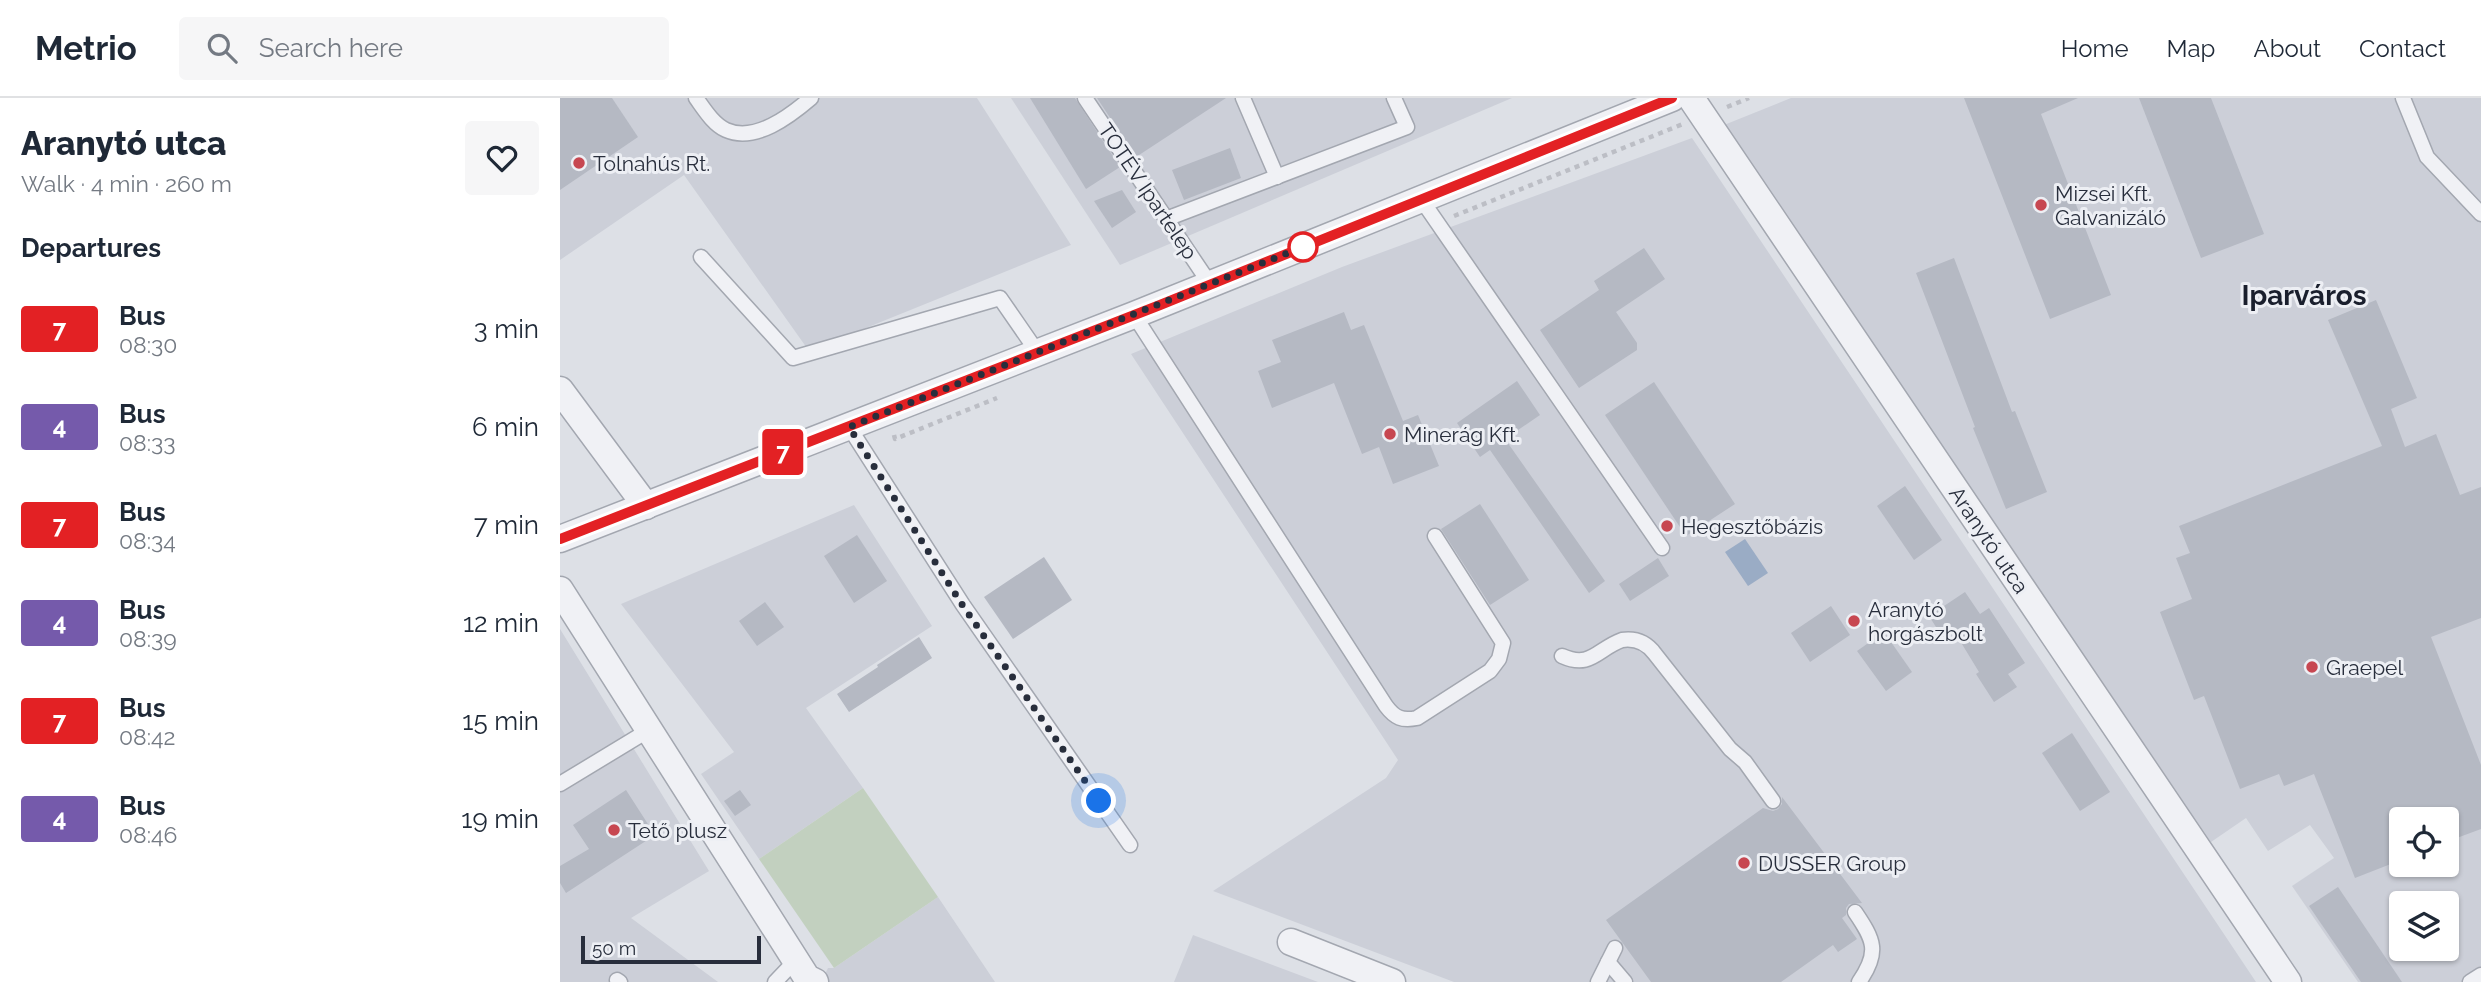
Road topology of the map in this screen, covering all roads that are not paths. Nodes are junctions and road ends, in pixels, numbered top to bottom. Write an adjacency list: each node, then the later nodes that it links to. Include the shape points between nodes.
1 (696, 98): 2 (lane, via 715,123 740,133 771,126)
2 (811, 98)
3 (1085, 98): 12 (lane, TOTÉV Ipartelep)
4 (1243, 98): 9 (lane)
5 (1394, 98): 9 (lane, via 1407,127)
6 (1672, 98): 10 (street)
7 (1691, 98): 41 (street, Aranytó utca)
8 (2403, 98): 11 (lane, via 2427,158)
9 (1277, 177): 12 (lane)
10 (1421, 199): 14 (street); 22 (lane)
11 (2481, 215)
12 (1166, 219): 14 (lane, TOTÉV Ipartelep)
13 (701, 257): 16 (lane, via 793,358 1000,298)
14 (1210, 284): 15 (street)
15 (1134, 315): 16 (street); 20 (lane, via 1386,706 1405,720 1417,718 1490,671 1503,643)
16 (1038, 353): 18 (street)
17 (560, 390): 19 (street)
18 (849, 427): 19 (street); 28 (lane, via 963,606)
19 (646, 506): 21 (street)
20 (1435, 536)
21 (560, 539)
22 (1662, 548)
23 (560, 590): 25 (street)
24 (1562, 656): 27 (lane, via 1584,661 1622,640 1644,643)
25 (649, 730): 26 (lane); 32 (street)
26 (560, 784)
27 (1773, 801)
28 (1130, 845)
29 (1855, 912): 40 (lane, via 1873,945)
30 (1291, 942): 37 (street)
31 (1615, 948): 33 (lane)
32 (796, 960): 35 (lane); 36 (street)
33 (1608, 962): 38 (lane); 39 (lane)
34 (2481, 975): 42 (lane)
35 (775, 982)
36 (815, 982)
37 (1392, 982)
38 (1598, 982)
39 (1625, 982)
40 (1859, 982)
41 (2288, 982)
42 (2470, 982)

